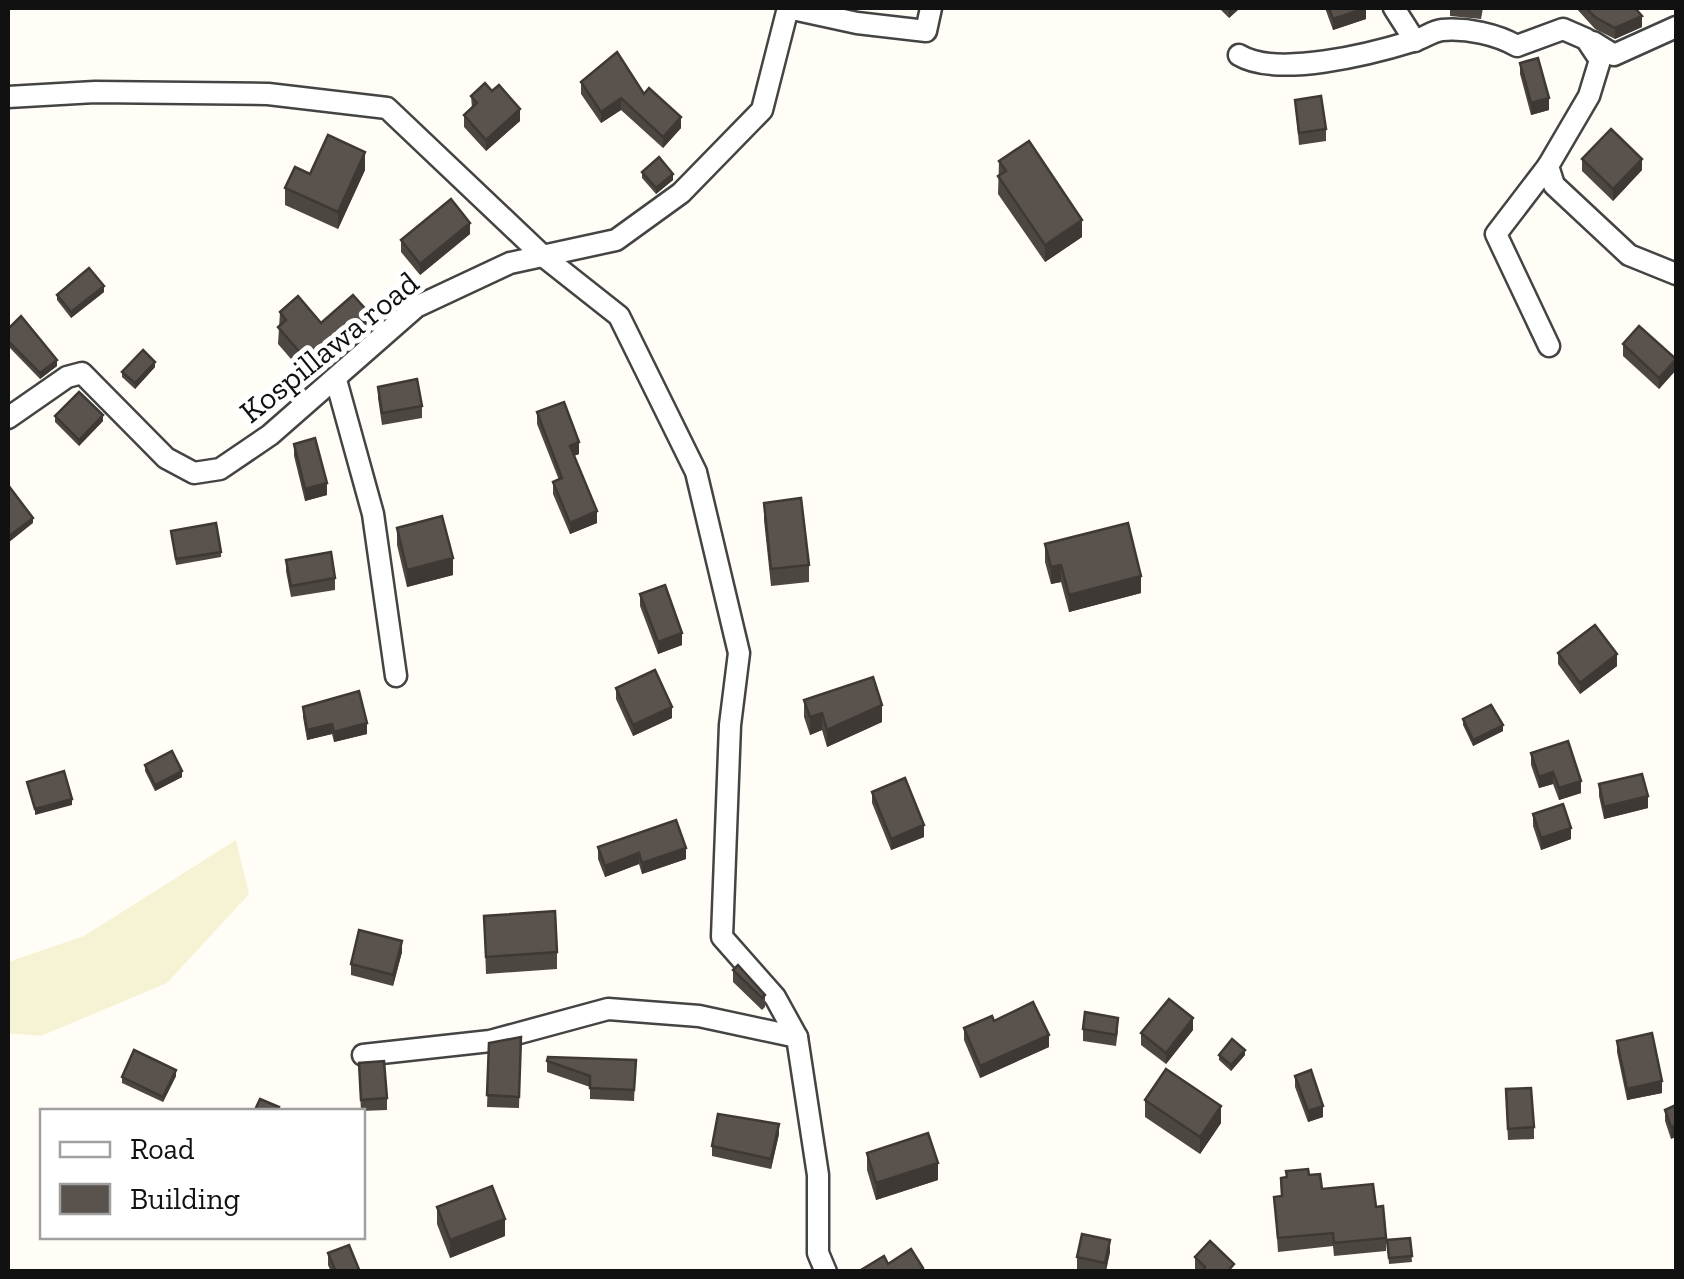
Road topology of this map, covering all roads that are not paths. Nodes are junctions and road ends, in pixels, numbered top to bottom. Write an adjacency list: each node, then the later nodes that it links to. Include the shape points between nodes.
1 (788, 8): 2 (street, via 926,32); 10 (street, Kospillawa road, via 762,110 681,193 616,240)
2 (931, 8)
3 (1394, 8): 6 (street)
4 (1676, 26): 5 (street, via 1614,55)
5 (1586, 38): 6 (street, via 1563,29 1517,46 1497,35 1440,30); 9 (street, via 1600,60 1590,96)
6 (1416, 41): 7 (street, via 1307,64 1254,64)
7 (1240, 55)
8 (8, 97): 10 (street, via 268,94 387,108)
9 (1548, 166): 11 (street, via 1554,185 1629,255); 12 (street, via 1496,234)
10 (543, 256): 13 (street, Kospillawa road, via 487,271 416,307); 16 (street, via 619,316 696,472 739,653 722,937 775,997)
11 (1676, 274)
12 (1548, 346)
13 (336, 380): 14 (street, Kospillawa road, via 258,444 220,468 194,473 166,458 82,373); 15 (street, via 373,514)
14 (8, 418)
15 (396, 676)
16 (797, 1036): 17 (street, via 699,1016 608,1009 490,1041); 18 (street, via 818,1175 818,1253)
17 (363, 1055)
18 (826, 1272)

